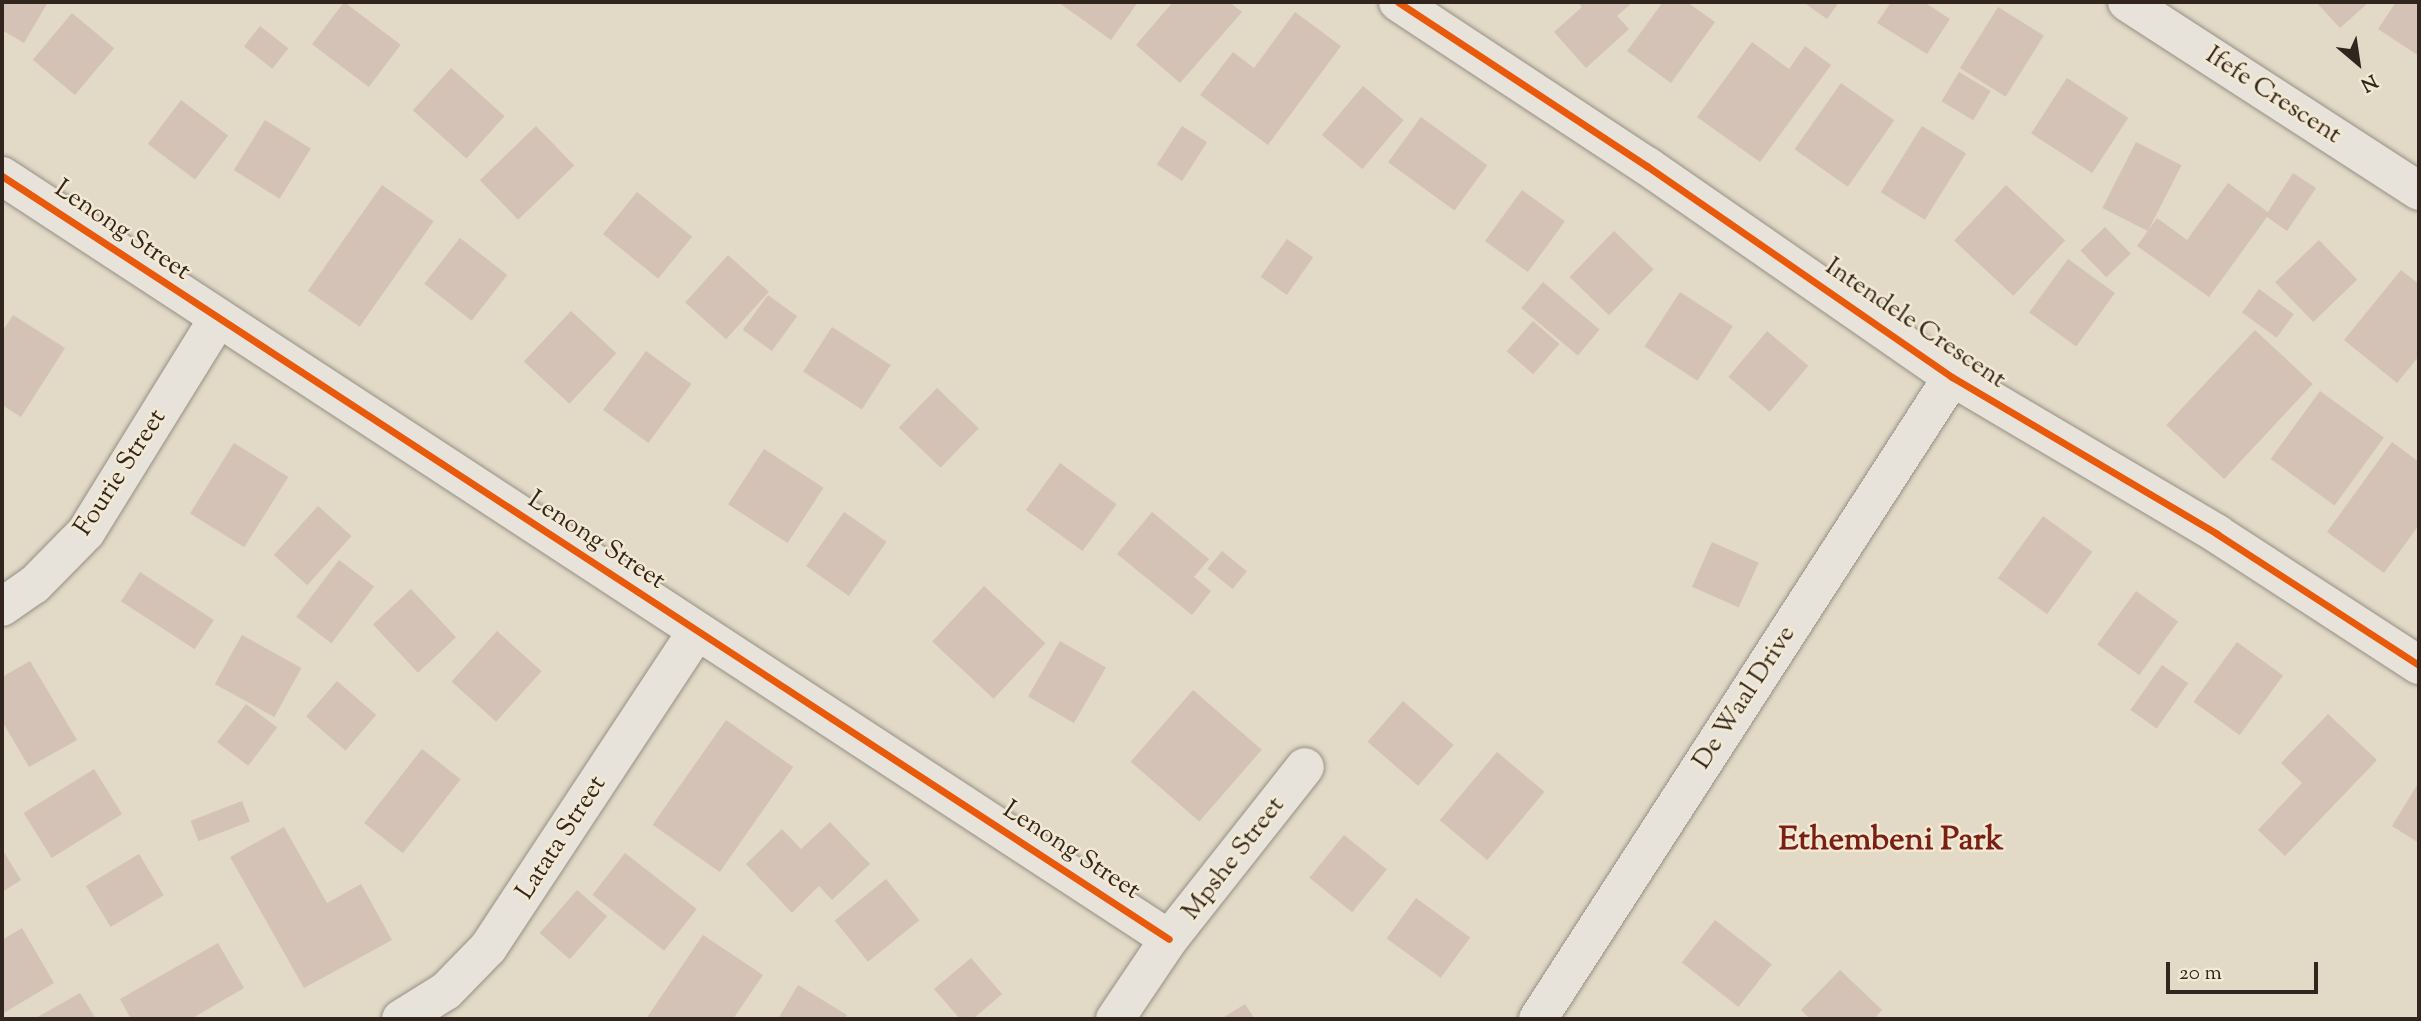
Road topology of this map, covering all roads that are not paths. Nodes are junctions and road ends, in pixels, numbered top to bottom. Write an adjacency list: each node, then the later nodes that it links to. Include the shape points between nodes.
1 (1398, 2): 6 (street, Intendele Crescent, via 1659,173)
2 (2127, 2): 4 (street, Ifefe Crescent)
3 (2, 176): 5 (street, Lenong Street)
4 (2419, 191)
5 (217, 320): 7 (street, Fourie Street, via 86,532 34,585); 8 (street, Lenong Street)
6 (1952, 377): 9 (street, Intendele Crescent, via 2217,534); 14 (street, De Waal Drive)
7 (2, 607)
8 (696, 632): 11 (street, Lenong Street); 12 (street, Latata Street, via 488,948 446,991)
9 (2419, 665)
10 (1305, 767): 11 (street, Mpshe Street)
11 (1169, 939): 13 (street, Mpshe Street)
12 (401, 1019)
13 (1115, 1019)
14 (1538, 1019)

